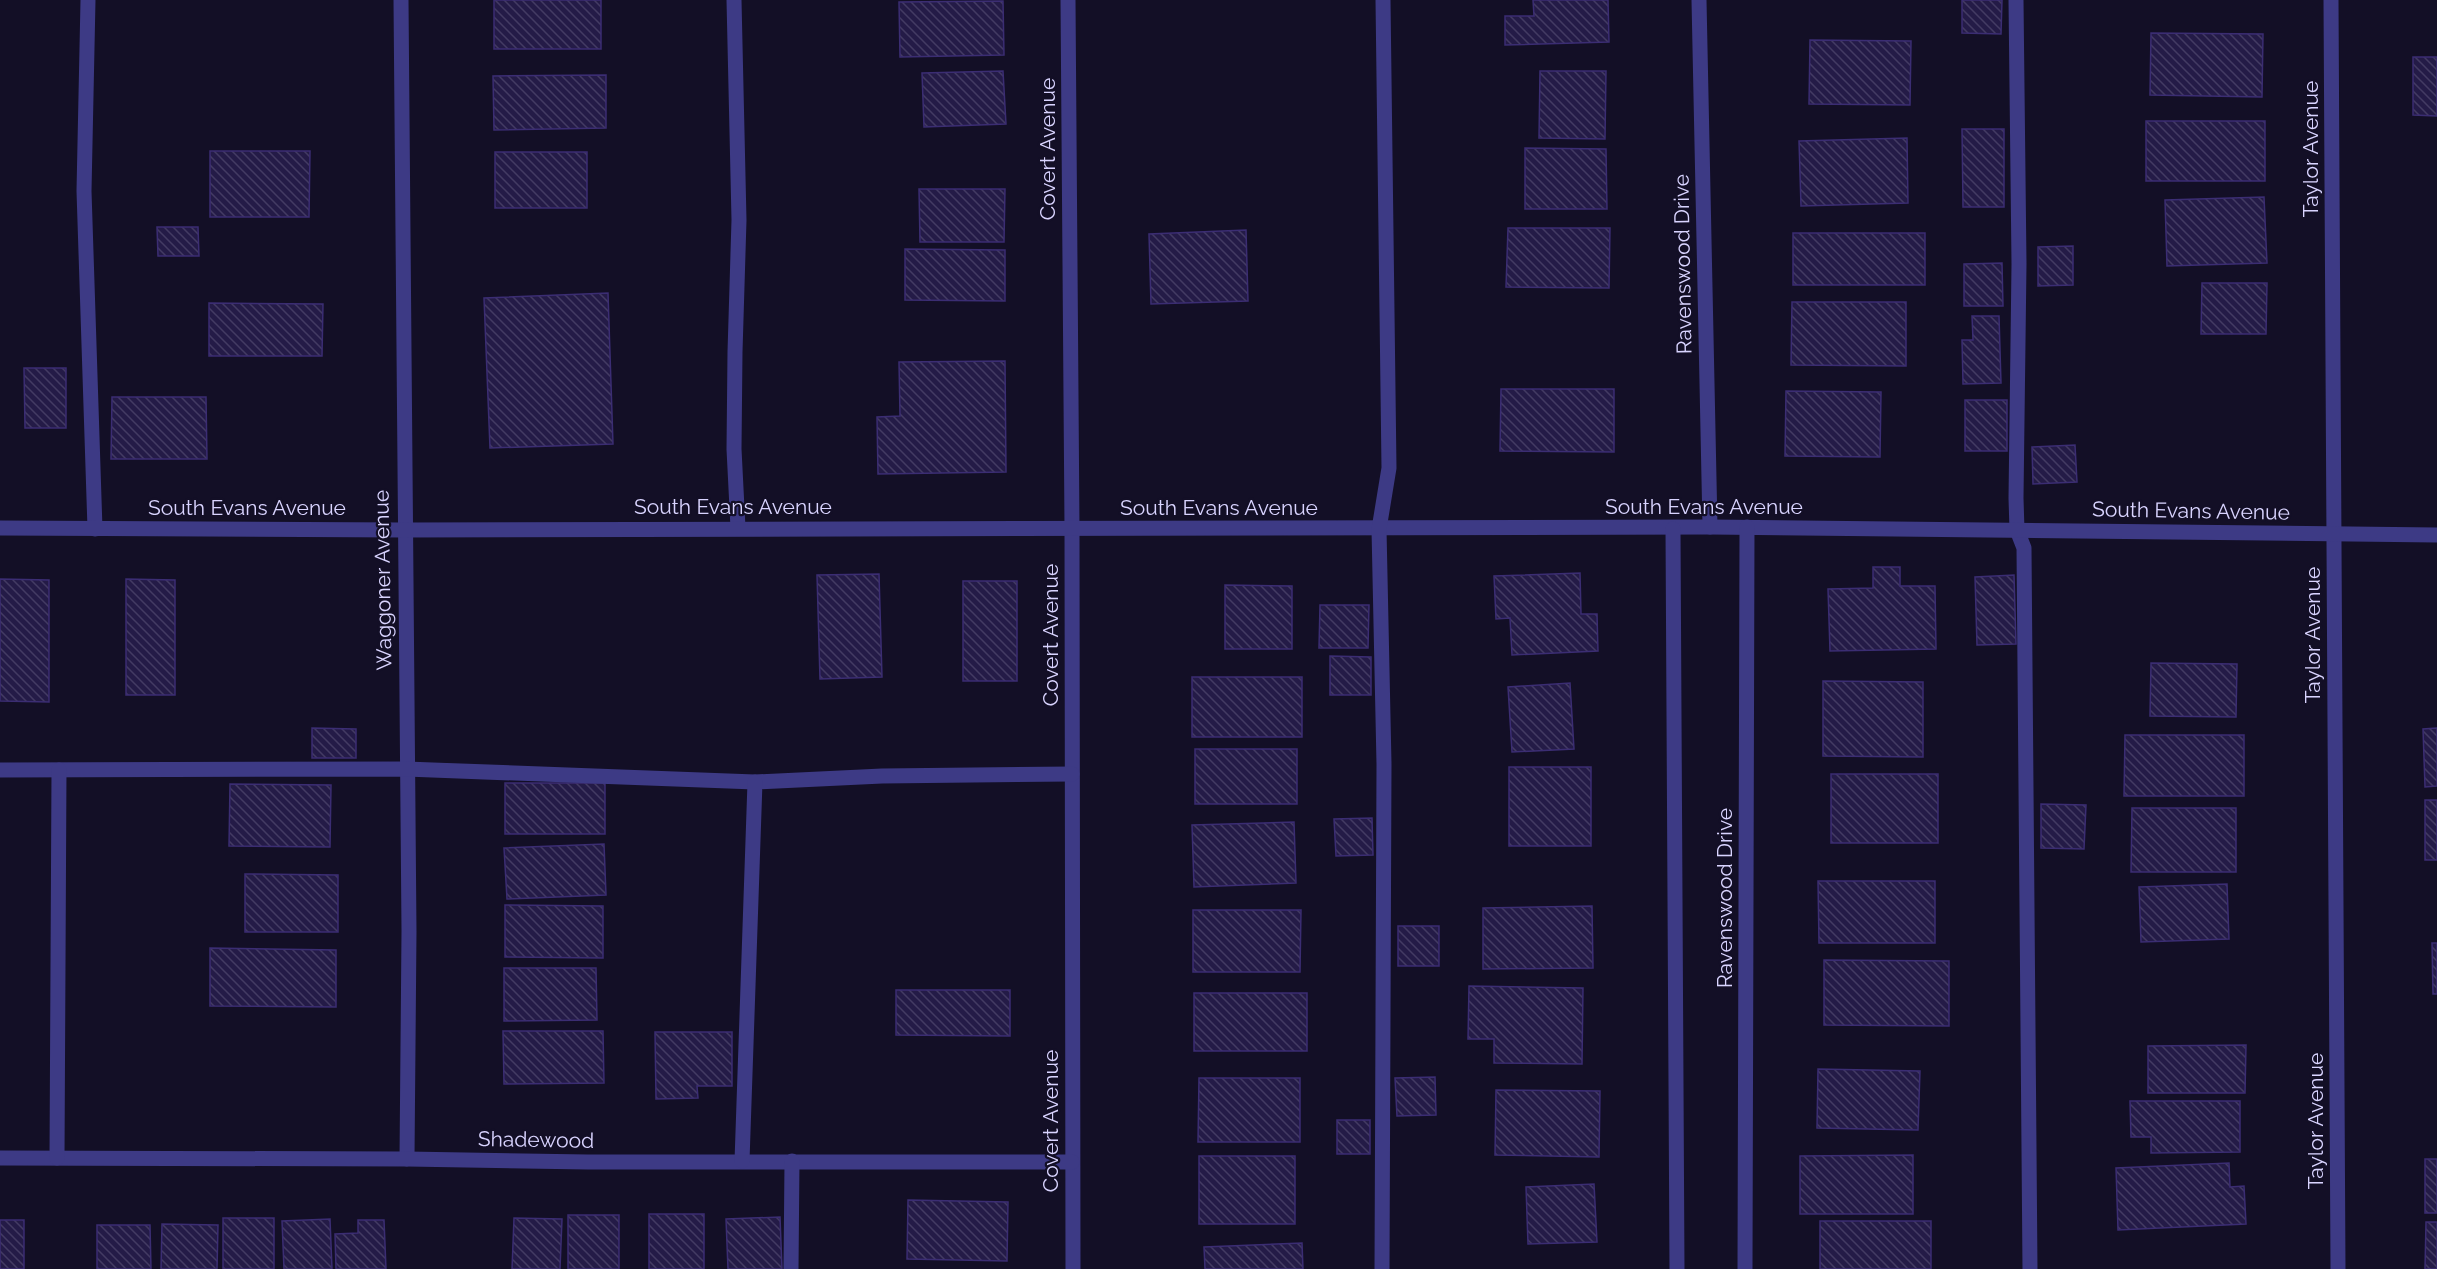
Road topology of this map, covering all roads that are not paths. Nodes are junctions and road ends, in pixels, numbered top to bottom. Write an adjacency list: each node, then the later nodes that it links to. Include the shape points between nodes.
1 (87, 0): 13 (street, via 84,191)
2 (401, 0): 17 (street, Waggoner Avenue)
3 (734, 0): 12 (street, via 739,220 734,449)
4 (1068, 0): 14 (street, Covert Avenue)
5 (1383, 0): 15 (street, via 1389,468)
6 (1699, 0): 9 (street, Ravenswood Drive)
7 (2016, 0): 18 (street)
8 (2331, 0): 19 (street, Taylor Avenue)
9 (1710, 527): 10 (street, South Evans Avenue); 16 (street, South Evans Avenue)
10 (1747, 527): 18 (street, South Evans Avenue); 36 (street, Ravenswood Drive)
11 (0, 528): 13 (street, South Evans Avenue)
12 (738, 528): 14 (street, South Evans Avenue); 17 (street, South Evans Avenue)
13 (94, 529): 17 (street, South Evans Avenue)
14 (1072, 529): 15 (street, South Evans Avenue); 24 (street, Covert Avenue)
15 (1379, 529): 16 (street, South Evans Avenue); 34 (street, via 1384,764)
16 (1673, 529): 35 (street)
17 (404, 530): 21 (street, Waggoner Avenue)
18 (2017, 530): 19 (street, South Evans Avenue); 37 (street, via 2024,548 2026,629)
19 (2334, 534): 20 (street, South Evans Avenue); 38 (street, Taylor Avenue)
20 (2437, 535)
21 (406, 768): 23 (street); 25 (street); 28 (street, Waggoner Avenue)
22 (0, 770): 23 (street)
23 (59, 770): 27 (street)
24 (1072, 774): 25 (street); 31 (street, Covert Avenue)
25 (755, 782): 29 (street)
26 (0, 1158): 27 (street, Shadewood)
27 (57, 1158): 28 (street, Shadewood)
28 (407, 1159): 29 (street, Shadewood)
29 (742, 1161): 30 (street, Shadewood)
30 (792, 1161): 31 (street, Shadewood); 32 (street)
31 (1072, 1162): 33 (street, Covert Avenue)
32 (791, 1269)
33 (1073, 1269)
34 (1382, 1269)
35 (1677, 1269)
36 (1745, 1269)
37 (2030, 1269)
38 (2338, 1269)

